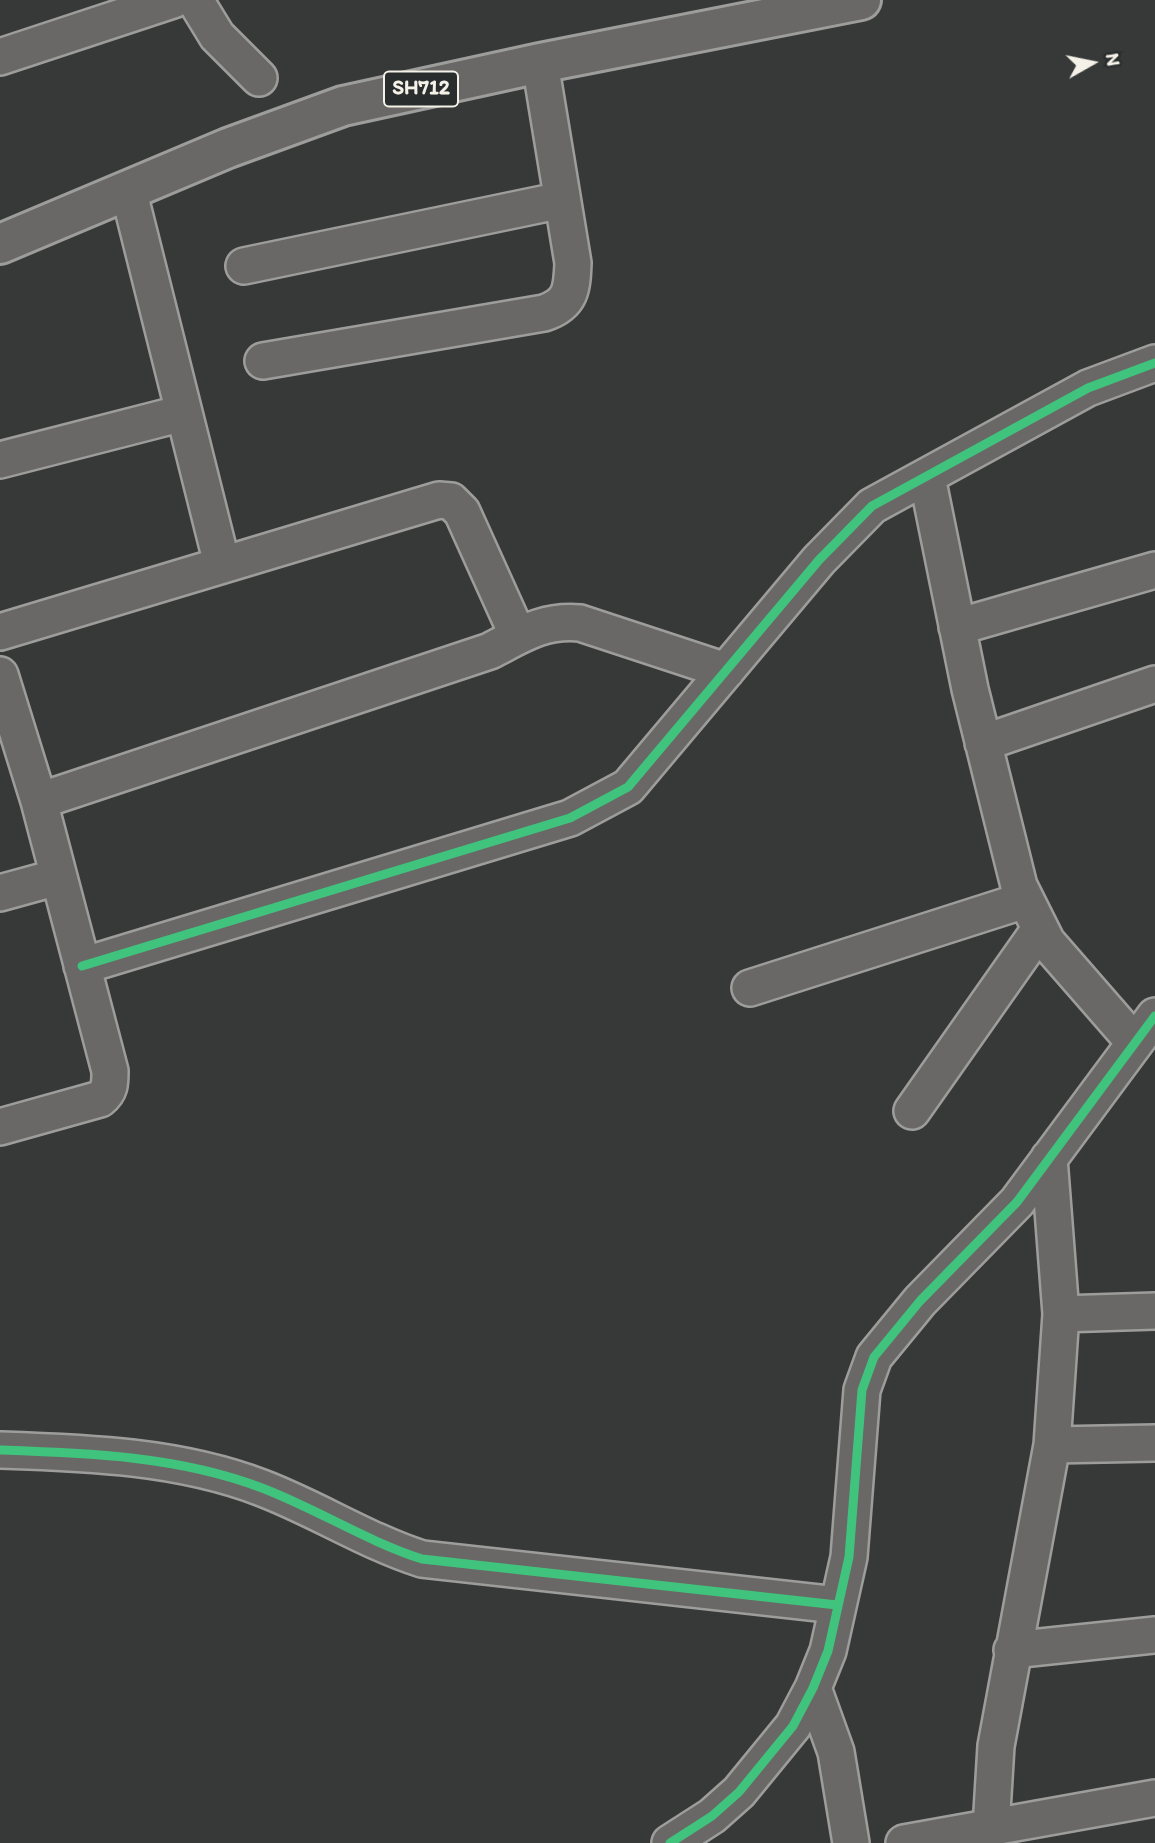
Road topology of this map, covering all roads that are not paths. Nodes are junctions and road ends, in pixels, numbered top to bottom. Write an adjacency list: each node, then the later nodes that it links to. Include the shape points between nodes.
1 (173, 0): 4 (street)
2 (195, 0): 6 (street, via 217,36)
3 (861, 0): 5 (main road, SH712)
4 (0, 57)
5 (540, 63): 7 (main road, SH712, via 343,106); 8 (street)
6 (259, 78)
7 (128, 190): 9 (main road, SH712); 13 (street)
8 (562, 200): 10 (street); 11 (street, via 573,263 572,290 565,304 556,309)
9 (0, 243)
10 (244, 266)
11 (263, 361)
12 (1155, 363): 15 (street, via 1088,388)
13 (183, 413): 14 (street); 16 (street)
14 (0, 460)
15 (927, 477): 18 (street); 21 (street, via 872,506 819,560)
16 (222, 564): 19 (street); 20 (street, via 426,502 451,502 462,512)
17 (1155, 570): 18 (street)
18 (957, 627): 24 (street)
19 (0, 632)
20 (518, 636): 21 (street, via 555,621 580,623); 25 (street, via 490,651)
21 (726, 671): 29 (street, via 628,787 570,818)
22 (0, 676): 25 (street)
23 (1155, 684): 24 (street)
24 (983, 743): 28 (street)
25 (39, 802): 26 (street)
26 (58, 877): 27 (street); 29 (street)
27 (0, 893)
28 (1032, 915): 30 (street); 31 (street, via 1047,942); 32 (street)
29 (82, 966): 33 (street, via 110,1071 107,1093)
30 (750, 988)
31 (1145, 1030): 34 (street)
32 (912, 1111)
33 (0, 1127)
34 (1049, 1158): 36 (street); 40 (street, via 1017,1202 920,1301 874,1357 862,1390 855,1512)
35 (1155, 1311): 36 (street)
36 (1061, 1314): 38 (street)
37 (1155, 1443): 38 (street)
38 (1052, 1445): 42 (street)
39 (0, 1450): 40 (street, via 97,1453 220,1475 262,1488 379,1545 422,1559)
40 (837, 1605): 43 (street, via 828,1651)
41 (1155, 1636): 42 (street)
42 (1012, 1650): 45 (street, via 996,1746)
43 (813, 1688): 46 (street, via 793,1726 739,1792); 47 (street, via 836,1752)
44 (1155, 1798): 45 (street)
45 (991, 1828): 48 (street)
46 (678, 1841)
47 (851, 1843)
48 (904, 1843)

